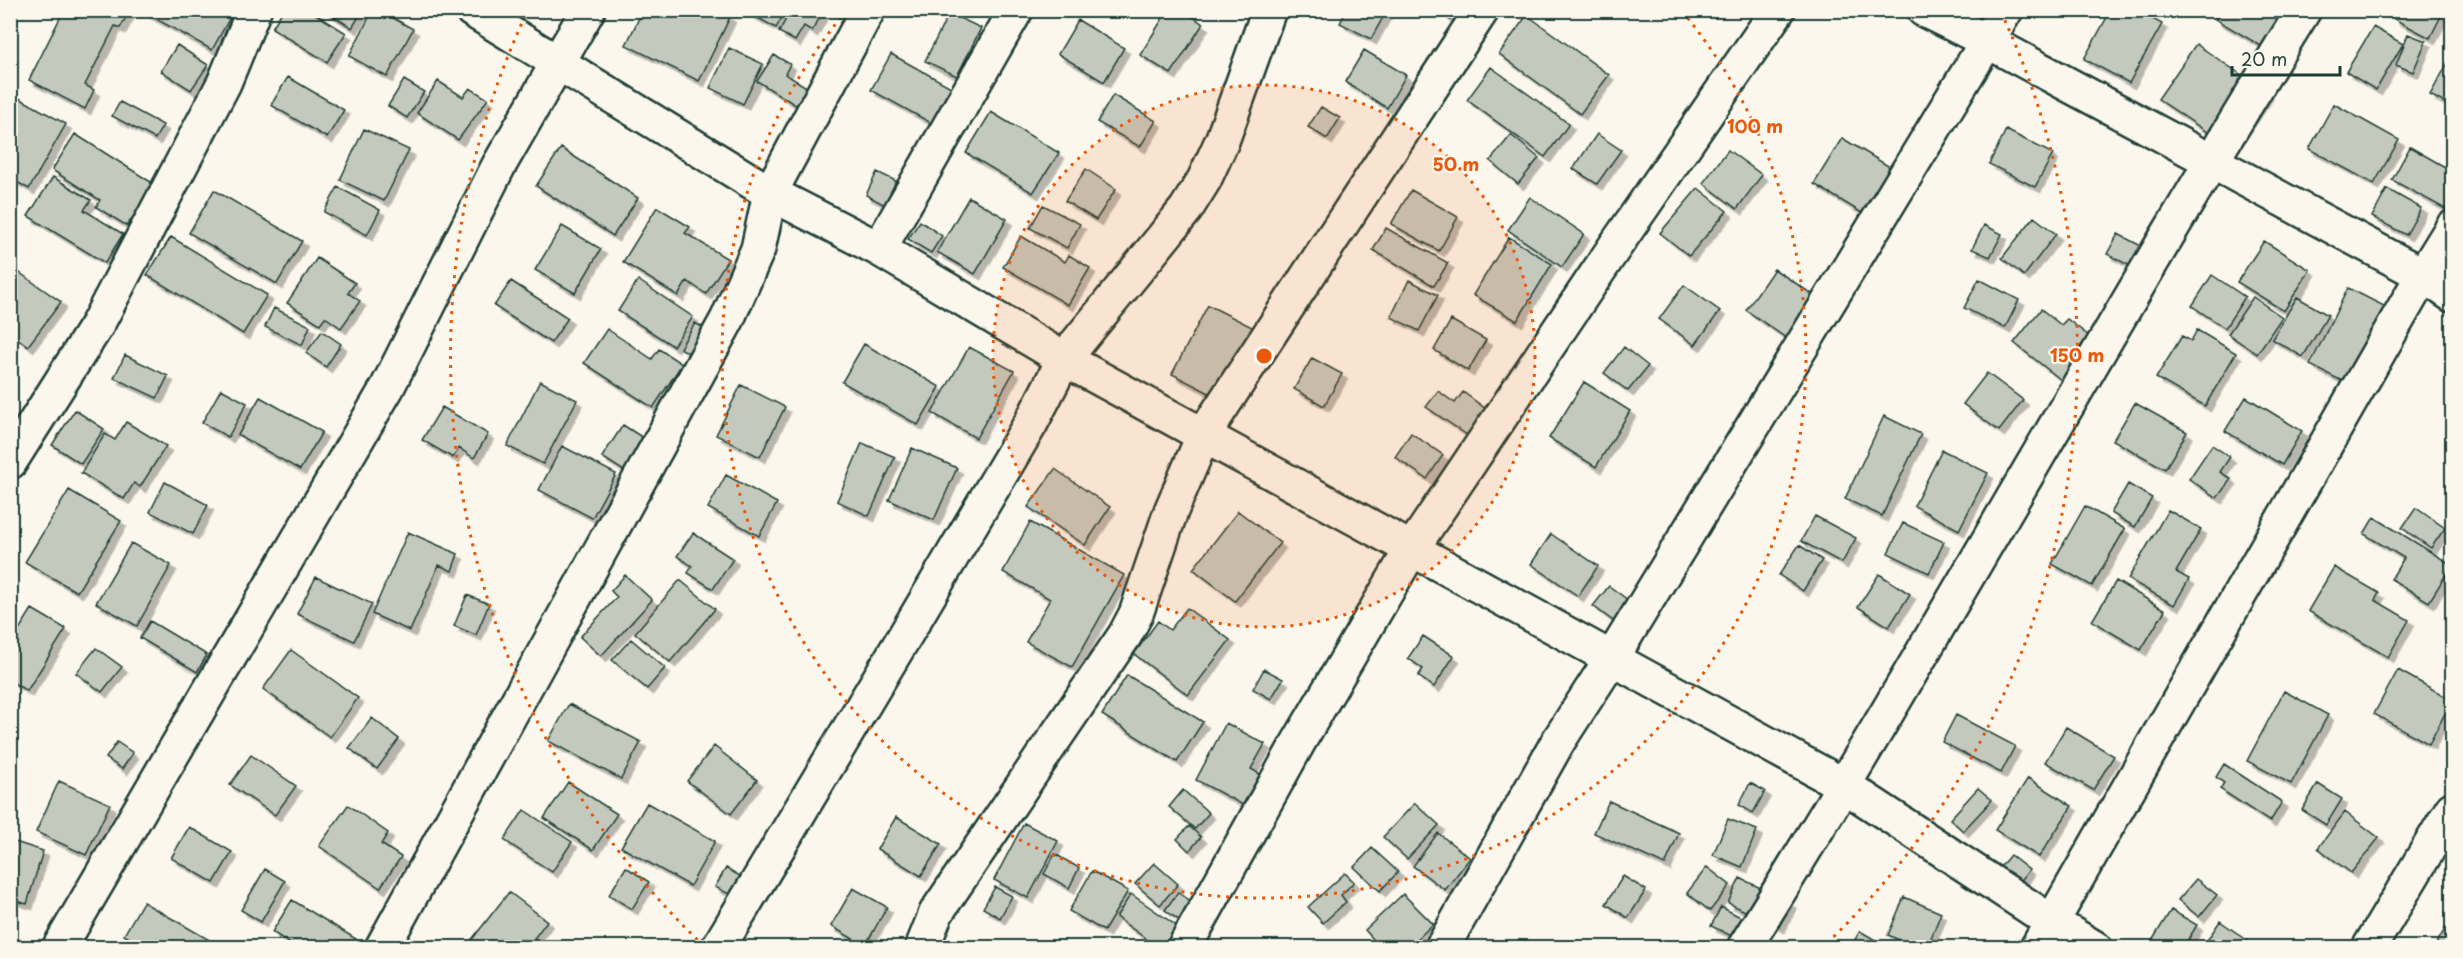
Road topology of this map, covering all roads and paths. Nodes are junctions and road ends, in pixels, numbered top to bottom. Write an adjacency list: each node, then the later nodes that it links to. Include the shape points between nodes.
1 (254, 10): 22 (street, via 224,83 97,325)
2 (472, 10): 13 (street)
3 (588, 10): 13 (street)
4 (868, 10): 15 (street)
5 (1016, 10): 17 (street)
6 (1269, 10): 20 (street, via 1204,180 1172,227)
7 (1482, 10): 21 (street)
8 (1778, 10): 23 (street)
9 (1924, 10): 12 (street)
10 (2006, 10): 12 (street)
11 (2304, 10): 14 (street)
12 (1987, 41): 14 (street); 24 (street)
13 (559, 62): 15 (street); 28 (street, via 498,166 387,388)
14 (2210, 162): 18 (street); 25 (street)
15 (770, 193): 17 (street); 29 (street, via 758,249 727,320)
16 (2452, 228): 18 (street)
17 (879, 249): 20 (street)
18 (2423, 275): 19 (street); 27 (street)
19 (2452, 295)
20 (1064, 359): 21 (street); 30 (street, via 1031,423)
21 (1204, 434): 23 (street); 31 (street, via 1125,635 936,913)
22 (10, 462)
23 (1411, 550): 24 (street); 32 (street)
24 (1612, 658): 25 (street); 33 (street, via 1559,740)
25 (1845, 786): 27 (street); 34 (street)
26 (2452, 808): 36 (street)
27 (2044, 935): 35 (street)
28 (59, 948)
29 (382, 948)
30 (718, 948)
31 (922, 948)
32 (1184, 948)
33 (1442, 948)
34 (1744, 948)
35 (2095, 948)
36 (2370, 948)

